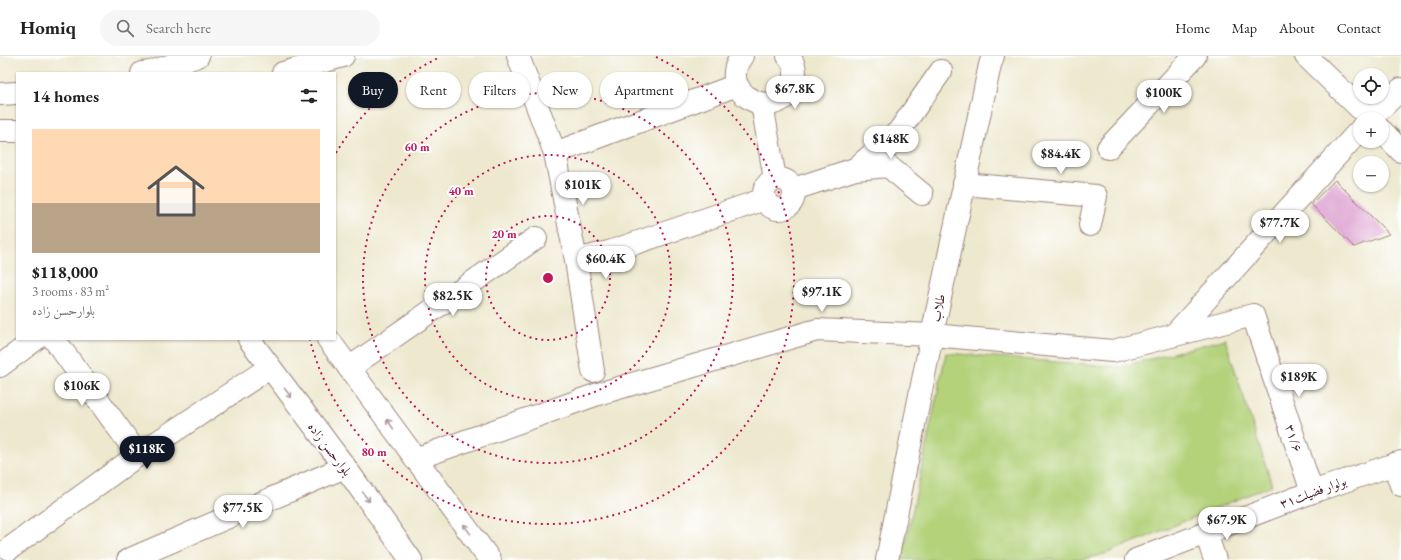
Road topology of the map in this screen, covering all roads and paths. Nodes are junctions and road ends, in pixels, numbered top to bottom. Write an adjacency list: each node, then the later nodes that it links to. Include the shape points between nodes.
1 (198, 56): 10 (street)
2 (343, 56): 11 (street)
3 (518, 56): 26 (street)
4 (742, 56): 12 (street, via 736,66)
5 (993, 56): 30 (street, طلاب)
6 (1194, 56): 24 (street)
7 (1306, 56): 17 (street)
8 (791, 57): 16 (street, via 795,76 788,94 772,104)
9 (941, 71): 21 (street)
10 (151, 72)
11 (286, 72)
12 (737, 85): 16 (street, via 747,98); 26 (street)
13 (1401, 88): 18 (street)
14 (16, 93): 15 (street)
15 (0, 94)
16 (762, 104): 29 (street)
17 (1360, 112)
18 (1380, 112)
19 (0, 131): 20 (street)
20 (16, 131)
21 (899, 131): 27 (street); 28 (street)
22 (1389, 140): 25 (street)
23 (1353, 142): 40 (street)
24 (1108, 148)
25 (1401, 151)
26 (555, 153): 37 (street)
27 (888, 166): 28 (street); 32 (street)
28 (855, 168): 31 (street)
29 (775, 178): 31 (street, via 789,181); 33 (street, via 767,184)
30 (964, 184): 34 (street, via 1096,196); 39 (street, طلاب)
31 (794, 189): 33 (street, via 794,200 782,209 771,207)
32 (922, 194)
33 (765, 199): 36 (street)
34 (1090, 225)
35 (536, 238): 47 (street)
36 (609, 252): 37 (street); 38 (street)
37 (576, 260): 38 (street)
38 (579, 286): 48 (street)
39 (932, 335): 40 (street, via 1113,351); 50 (street, via 816,330 598,394); 60 (street, طلاب)
40 (1174, 335): 54 (street, ۳۱/۶, via 1253,315)
41 (35, 340): 45 (street)
42 (55, 340): 49 (street)
43 (250, 340): 46 (street, بلوارحسن زاده)
44 (329, 340): 47 (street)
45 (0, 366)
46 (269, 368): 49 (street); 52 (street, بلوارحسن زاده, one-way to 52)
47 (349, 368): 50 (street, one-way to 47)
48 (593, 371)
49 (138, 455): 56 (street)
50 (415, 459): 59 (street, one-way to 50)
51 (1397, 463): 53 (street); 54 (street, بولوار فضیلت۳۱)
52 (344, 467): 57 (street); 58 (street, بلوارحسن زاده, one-way to 58)
53 (1401, 485)
54 (1312, 492): 55 (street, بولوار فضیلت۳۱)
55 (1206, 533): 61 (street, بولوار فضیلت۳۱); 62 (street)
56 (9, 549)
57 (128, 560)
58 (411, 560)
59 (490, 560)
60 (887, 560)
61 (1136, 560)
62 (1215, 560)

